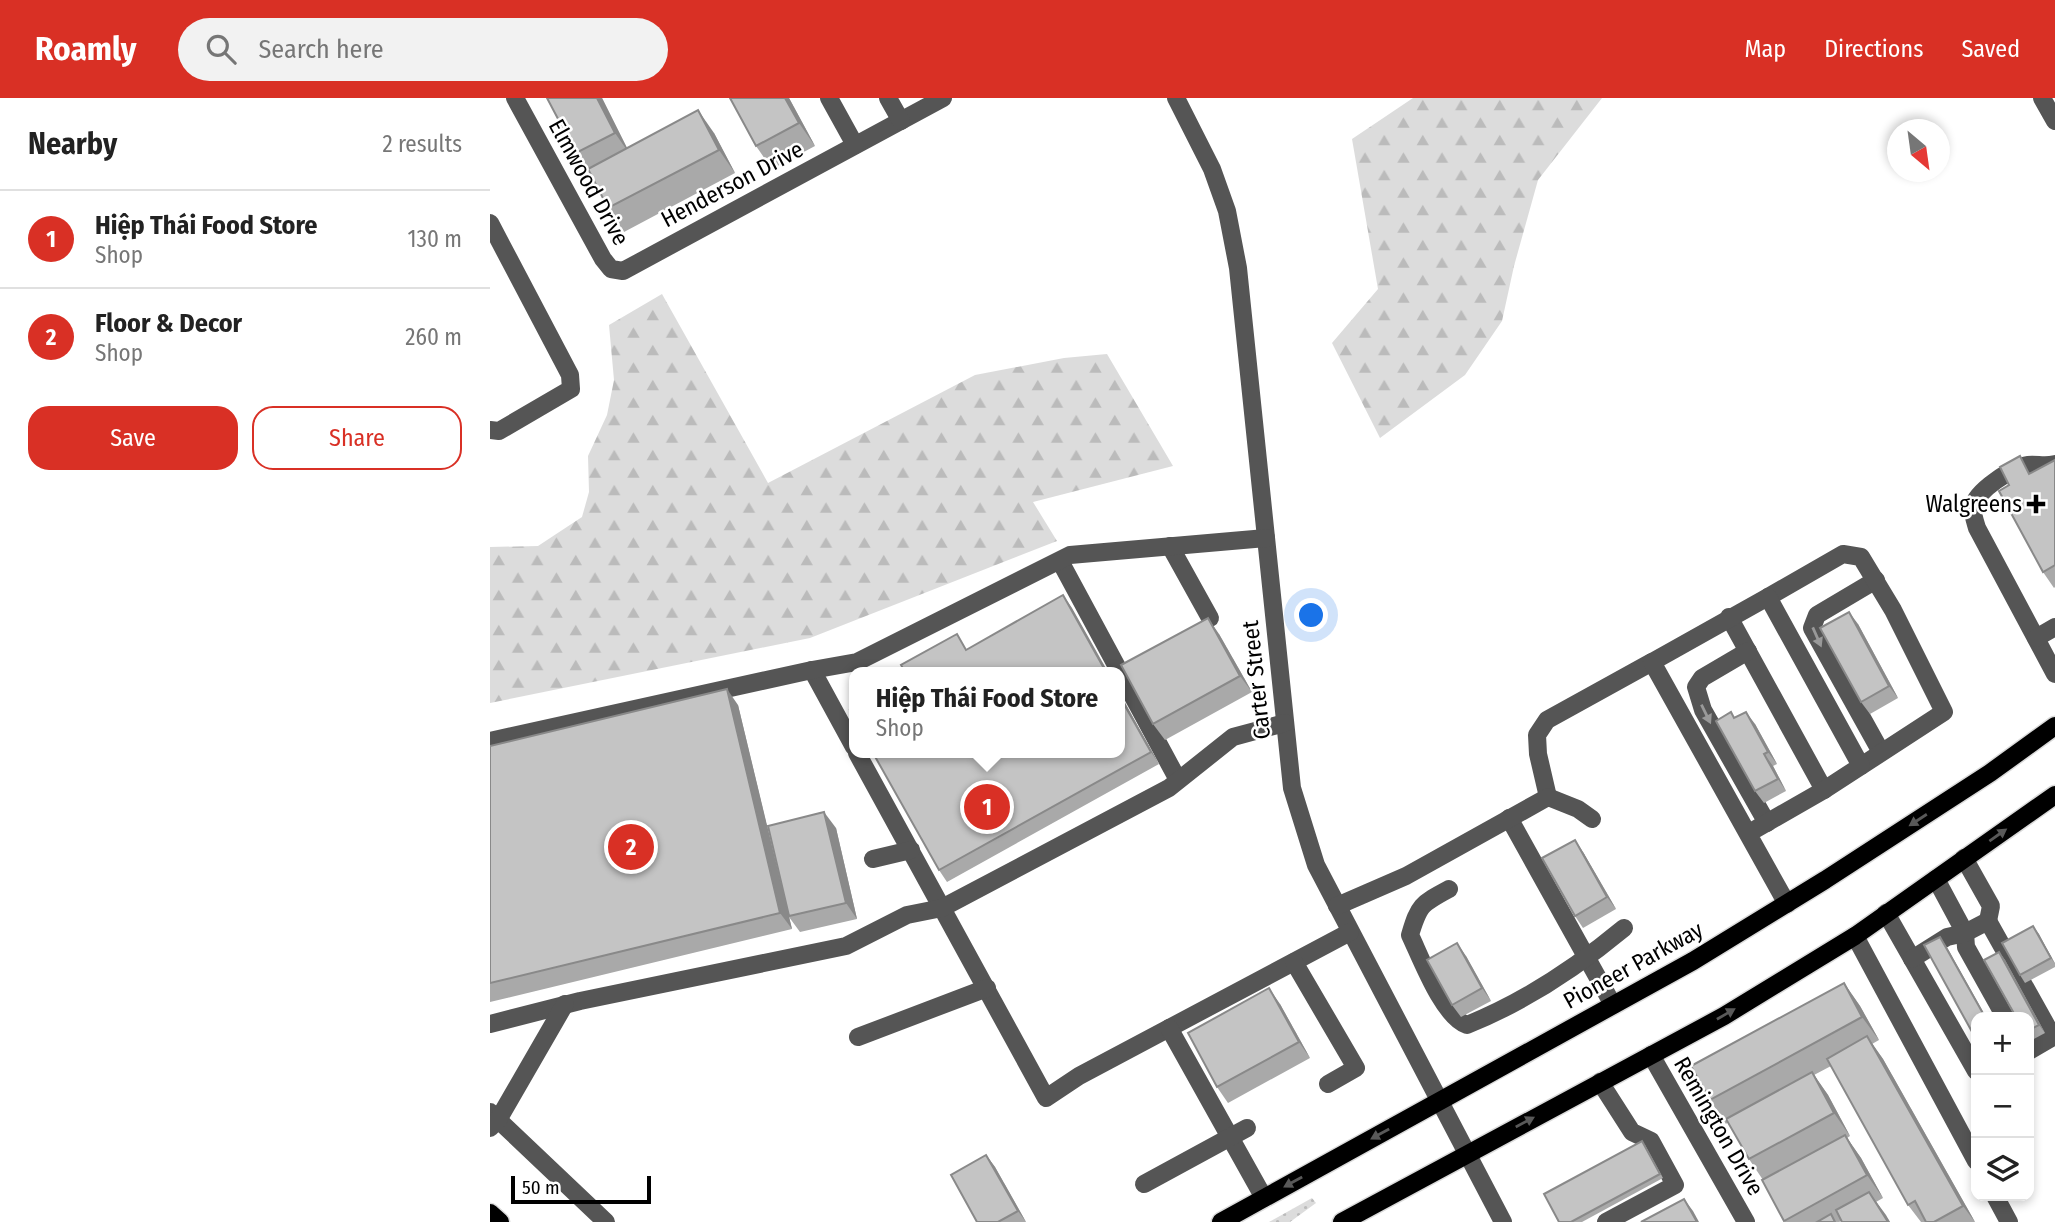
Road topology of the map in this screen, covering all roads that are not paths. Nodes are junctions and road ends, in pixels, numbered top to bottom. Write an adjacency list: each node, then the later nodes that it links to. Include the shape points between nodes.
1 (515, 98): 11 (street, Elmwood Drive, via 603,259 611,269 623,271)
2 (829, 98): 9 (street)
3 (888, 98): 7 (street)
4 (943, 98): 7 (street, Henderson Drive)
5 (1176, 98): 14 (street, Carter Street, via 1212,169 1227,211 1238,268)
6 (2042, 98): 8 (street)
7 (901, 121): 9 (street, Henderson Drive)
8 (2055, 121)
9 (855, 145): 11 (street, Henderson Drive)
10 (490, 223): 12 (street, via 570,375 571,389 499,431)
11 (632, 266)
12 (490, 430)
13 (2055, 464): 22 (street, via 2026,465 1997,480 1972,508 1977,528)
14 (1266, 538): 15 (street); 29 (street, Carter Street)
15 (1170, 546): 16 (street, via 1070,555); 20 (street)
16 (1060, 561): 25 (street); 26 (street, via 858,662)
17 (1876, 580): 18 (street, via 1861,557 1843,554); 33 (street, via 1944,712); 33 (street, one-way to 33, via 1817,615 1812,628)
18 (1768, 597): 19 (street); 35 (street)
19 (1729, 617): 23 (street); 24 (street)
20 (1210, 618)
21 (2055, 627): 22 (street)
22 (2036, 638): 27 (street)
23 (1748, 651): 37 (street); 42 (street, one-way to 42, via 1702,678 1696,687 1703,710)
24 (1653, 662): 39 (street, via 1547,720 1537,735); 43 (street)
25 (1117, 667)
26 (811, 670): 31 (street); 32 (street)
27 (2055, 674)
28 (1125, 682): 36 (street)
29 (1285, 723): 36 (street, via 1233,737); 50 (street, Carter Street, via 1292,788 1316,865)
30 (2055, 726): 49 (main road, Pioneer Parkway, one-way to 49)
31 (849, 738)
32 (490, 741)
33 (1881, 752): 35 (street)
34 (860, 758): 44 (street)
35 (1861, 766): 37 (street)
36 (1178, 780): 51 (street)
37 (1825, 790): 42 (street)
38 (2055, 794): 45 (main road, one-way to 38)
39 (1548, 797): 40 (street); 41 (street)
40 (1509, 818): 50 (street, via 1406,876); 60 (street)
41 (1592, 819)
42 (1767, 823): 43 (street)
43 (1749, 833): 49 (street)
44 (911, 850): 46 (street); 51 (street)
45 (1964, 858): 47 (main road); 53 (street, via 1991,906)
46 (873, 859)
47 (1936, 878): 52 (main road); 56 (street)
48 (1449, 888): 60 (street, via 1418,909 1410,936 1441,998 1459,1022 1467,1025 1515,1003)
49 (1787, 904): 65 (main road, Pioneer Parkway)
50 (1337, 906): 55 (street, Carter Street)
51 (942, 908): 63 (street); 64 (street, via 906,915 846,946)
52 (1886, 913): 57 (main road); 59 (street)
53 (1988, 921): 56 (street); 58 (street)
54 (1624, 928): 60 (street)
55 (1350, 932): 61 (street); 76 (street, Carter Street)
56 (1965, 933): 59 (street, via 1947,937); 62 (street, via 1966,947)
57 (1855, 936): 73 (main road, one-way to 57); 80 (street)
58 (2005, 952): 62 (street); 66 (street)
59 (1912, 958): 71 (street)
60 (1587, 959): 65 (street)
61 (1294, 962): 69 (street); 75 (street, via 1356,1068)
62 (1977, 967): 66 (street)
63 (987, 988): 69 (street, via 1046,1098); 70 (street)
64 (565, 1004): 67 (street); 77 (street)
65 (1613, 1005): 76 (main road, Pioneer Parkway)
66 (2015, 1011)
67 (490, 1024)
68 (2034, 1024): 72 (street, via 2053,1037)
69 (1169, 1028): 79 (street)
70 (858, 1037)
71 (1968, 1038)
72 (2034, 1048)
73 (1651, 1055): 74 (main road); 92 (street, Remington Drive)
74 (1600, 1082): 81 (main road, one-way to 74); 91 (street, via 1632,1132 1651,1141 1675,1185)
75 (1328, 1084)
76 (1438, 1102): 81 (street, Carter Street); 83 (main road, Pioneer Parkway, one-way to 83)
77 (493, 1120): 88 (street)
78 (1247, 1128): 79 (street)
79 (1230, 1137): 82 (street); 83 (street)
80 (1971, 1152)
81 (1465, 1154): 89 (main road); 90 (street, Carter Street)
82 (1144, 1184)
83 (1264, 1198): 86 (main road, Pioneer Parkway)
84 (1998, 1201): 93 (street)
85 (490, 1213): 87 (main road)
86 (1228, 1220)
87 (500, 1222)
88 (606, 1222)
89 (1342, 1222)
90 (1503, 1222)
91 (1606, 1222)
92 (1746, 1222)
93 (2009, 1222)

